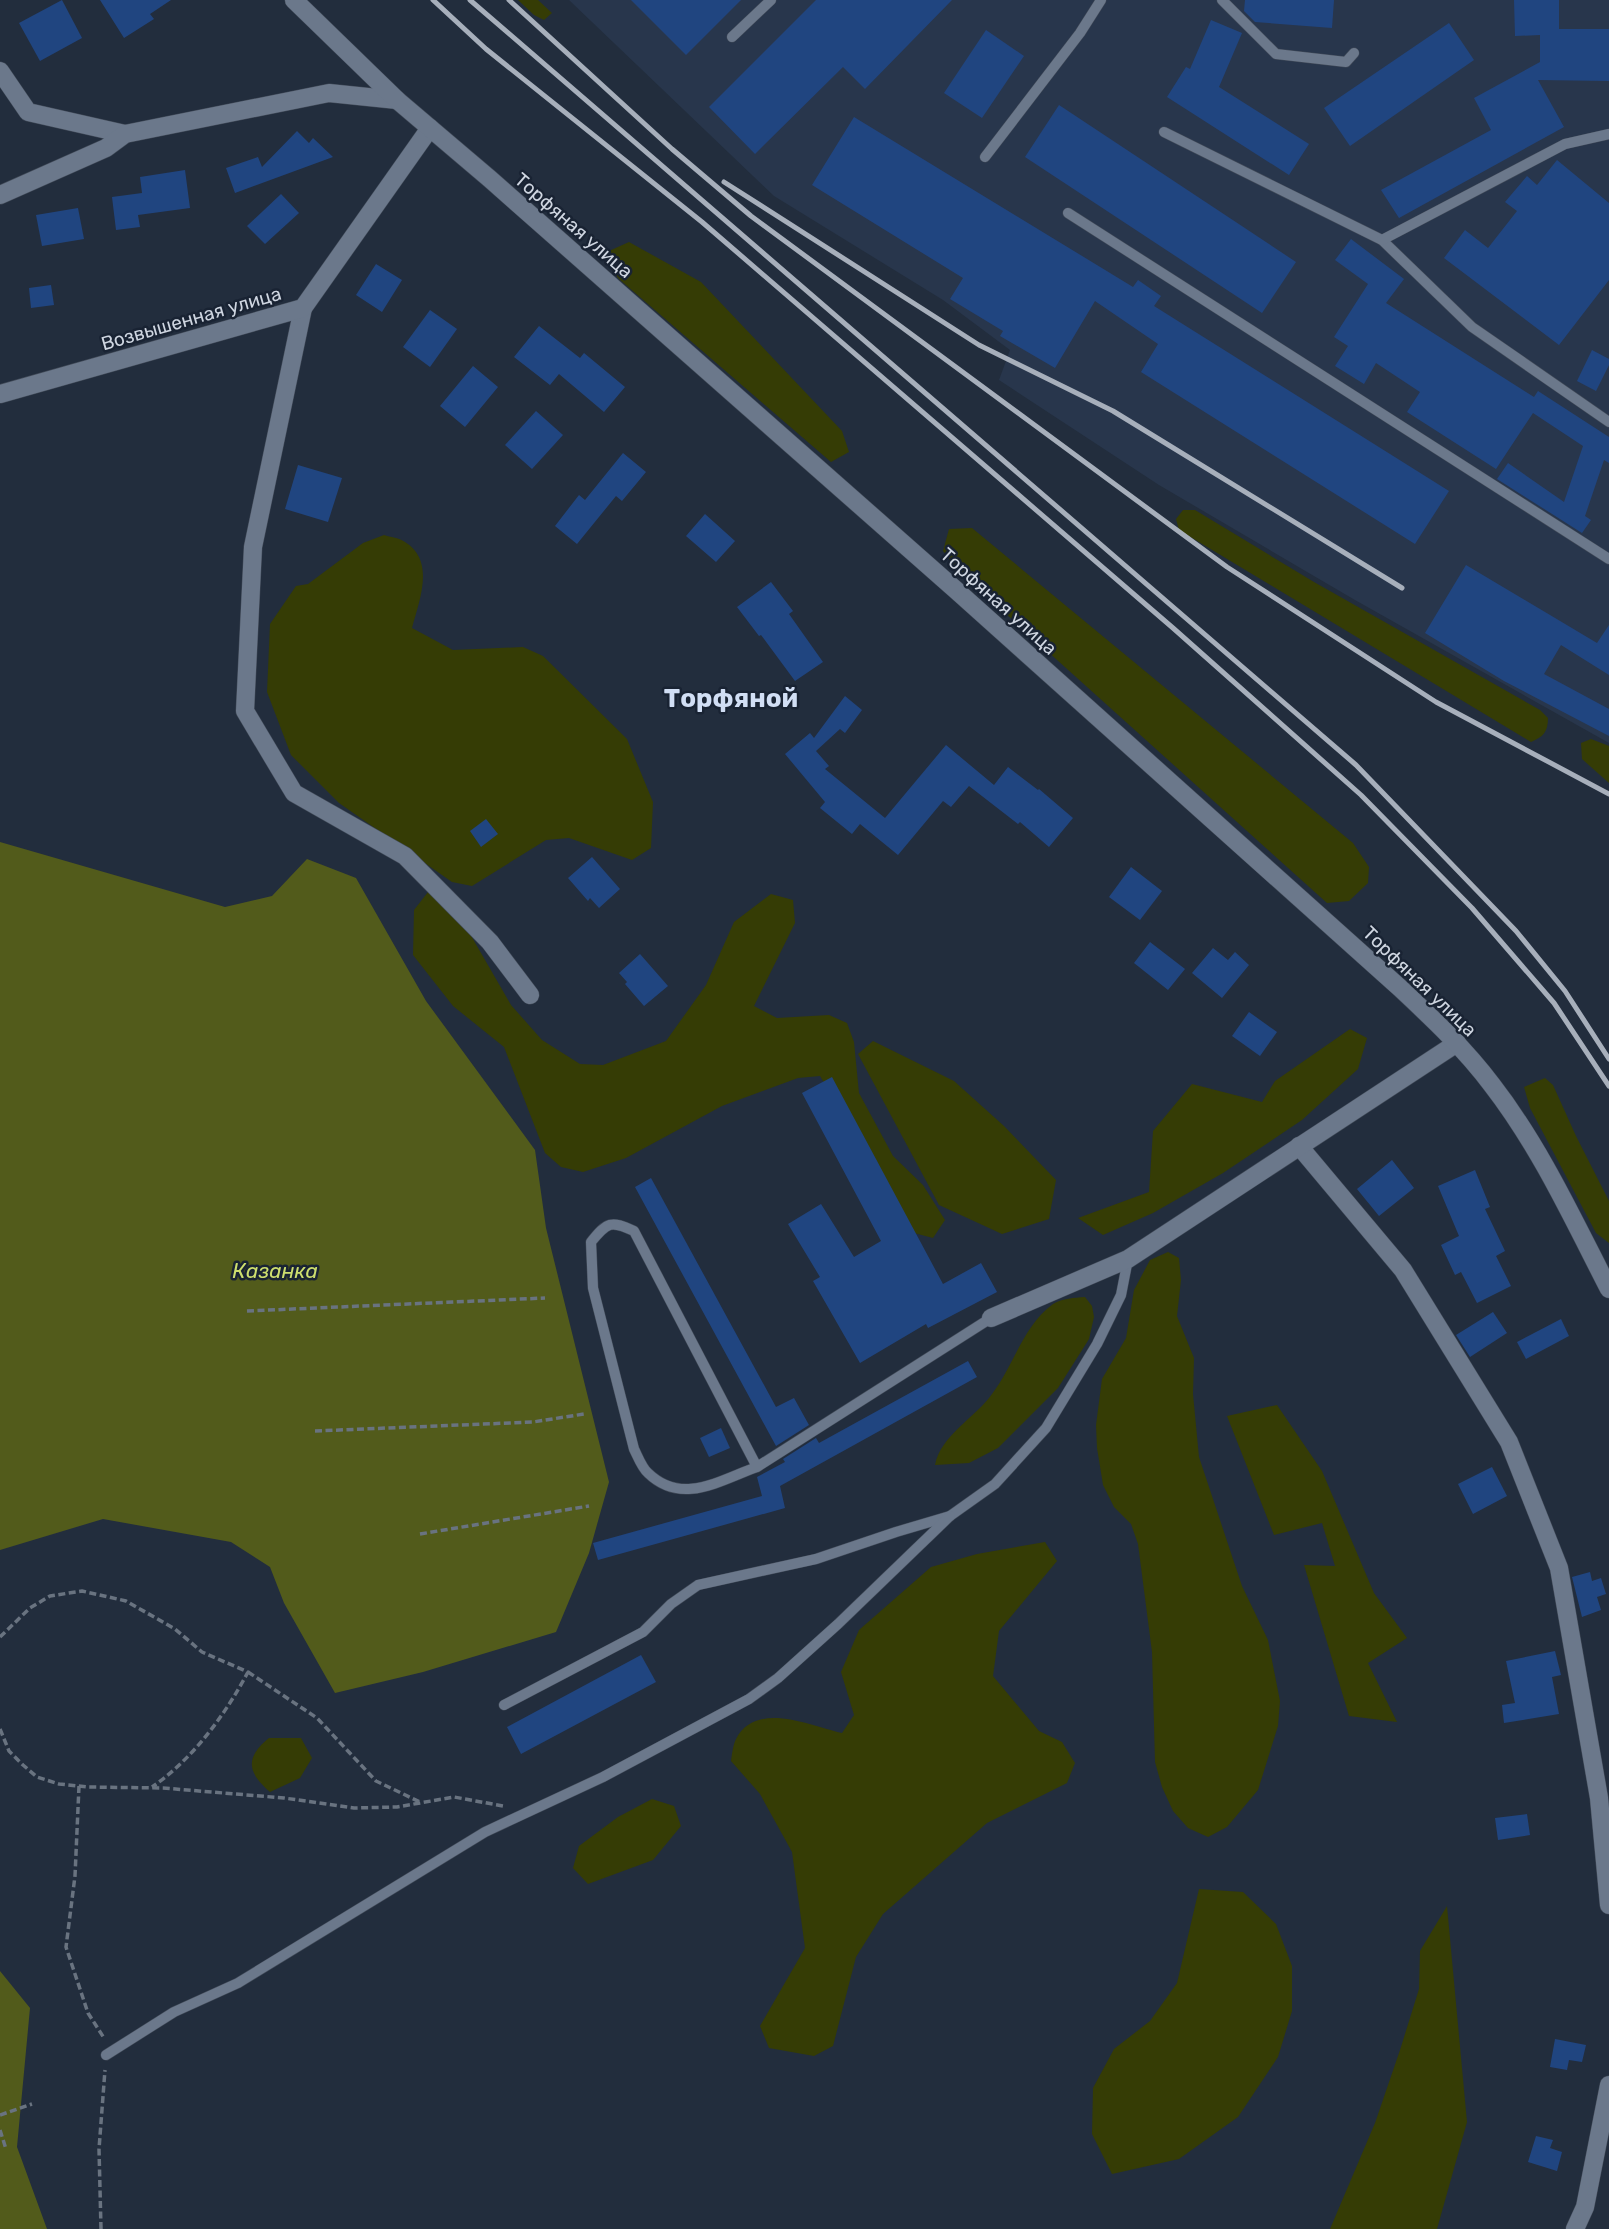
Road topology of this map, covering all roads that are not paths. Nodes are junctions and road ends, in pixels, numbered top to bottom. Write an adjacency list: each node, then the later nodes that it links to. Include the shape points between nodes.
1 (294, 0): 8 (street, Торфяная улица)
2 (771, 0): 5 (lane)
3 (1101, 0): 13 (lane)
4 (1222, 0): 6 (lane, via 1276,54 1346,62)
5 (732, 37)
6 (1354, 53)
7 (0, 71): 11 (street, via 28,112)
8 (397, 100): 9 (street, Торфяная улица); 11 (street, via 329,93)
9 (430, 128): 17 (street, Возвышенная улица); 22 (street, Торфяная улица, via 977,610)
10 (1164, 132): 16 (lane)
11 (125, 134): 14 (street, via 106,148)
12 (1609, 134): 16 (lane, via 1565,144)
13 (985, 157)
14 (0, 195)
15 (1068, 213): 20 (lane)
16 (1382, 240): 19 (lane, via 1472,327)
17 (303, 308): 18 (street, Возвышенная улица); 21 (street, via 253,547 245,711 294,793 405,856 491,942)
18 (0, 394)
19 (1609, 422)
20 (1609, 559)
21 (530, 995)
22 (1457, 1043): 23 (street); 25 (street, Торфяная улица, via 1493,1086 1542,1159)
23 (1299, 1146): 24 (street); 30 (street, via 1403,1270 1509,1442 1559,1568 1599,1798)
24 (1128, 1259): 26 (street); 28 (lane, via 1121,1295 1097,1345 1045,1428 995,1484)
25 (1609, 1289)
26 (991, 1318): 27 (lane)
27 (757, 1467): 27 (lane, via 634,1231 617,1223 603,1227 591,1242 593,1288 634,1449 647,1473 670,1488 691,1491)
28 (950, 1516): 29 (lane, via 816,1559 698,1585 643,1632); 31 (lane, via 838,1624 749,1699 603,1777 485,1832 238,1983 174,2012)
29 (504, 1705)
30 (1609, 1905)
31 (106, 2055)
32 (1609, 2085): 33 (street, via 1585,2207)
33 (1575, 2229)

